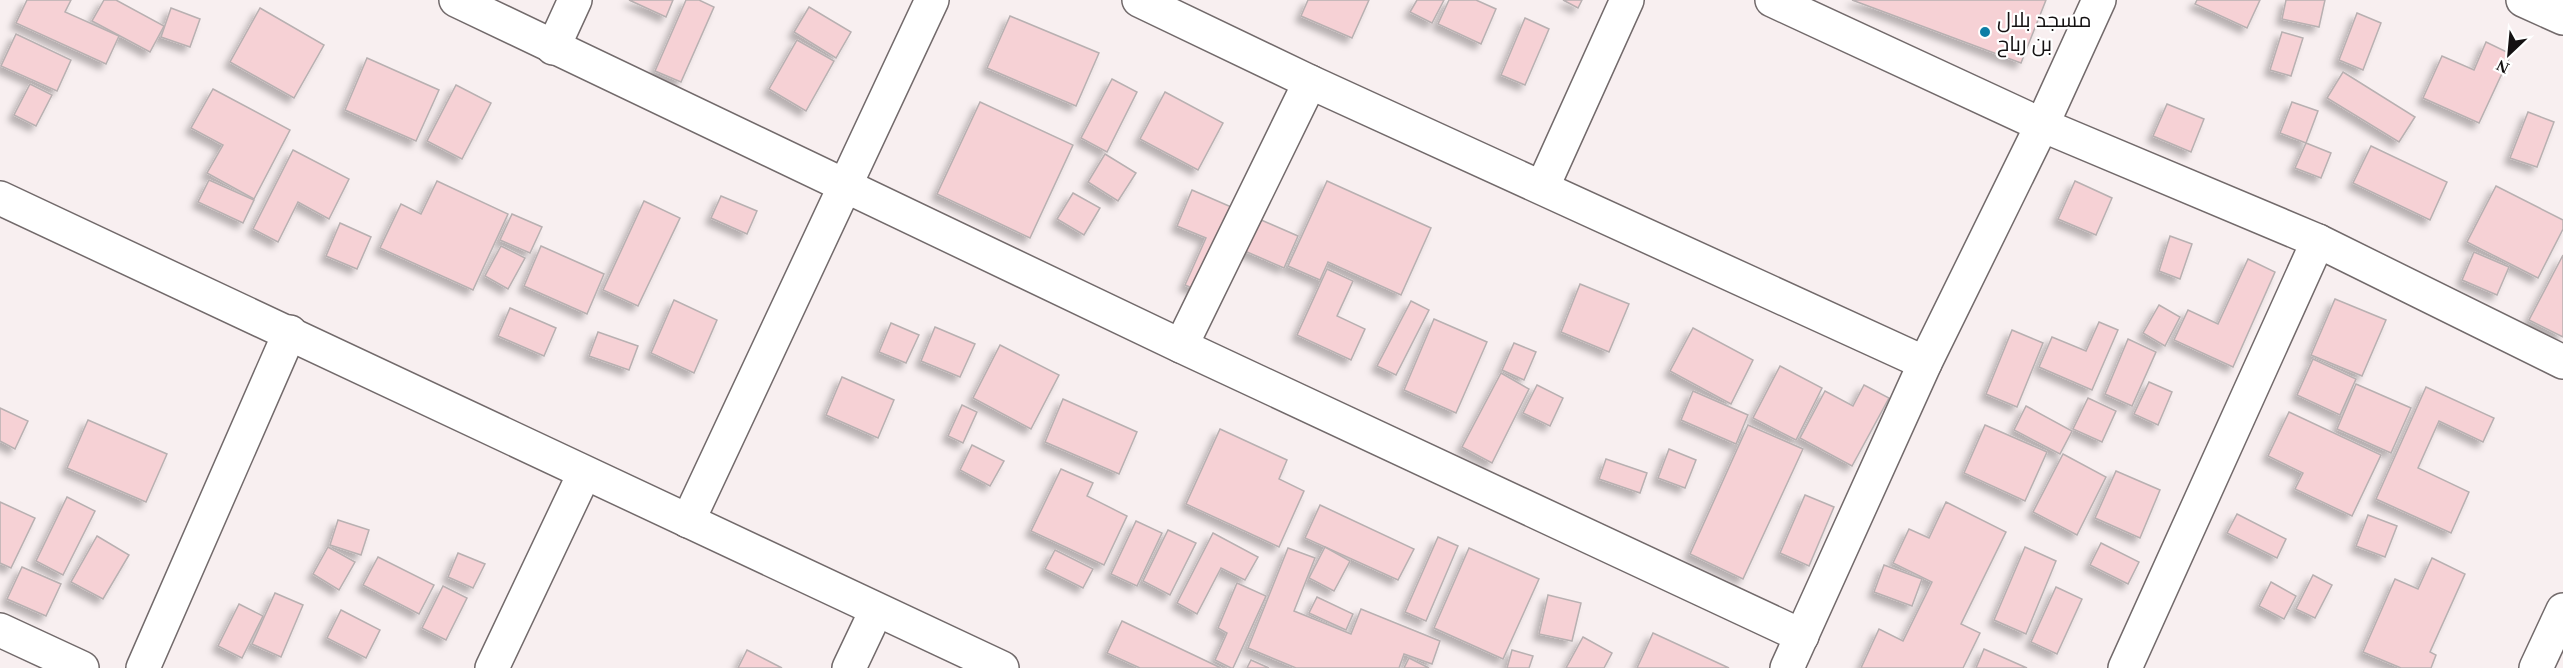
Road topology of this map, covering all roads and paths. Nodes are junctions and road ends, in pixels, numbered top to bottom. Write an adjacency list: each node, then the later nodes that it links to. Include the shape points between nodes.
1 (456, 0): 10 (street)
2 (575, 0): 10 (street)
3 (932, 0): 13 (street)
4 (1139, 0): 11 (street)
5 (1627, 0): 14 (street)
6 (1772, 0): 12 (street)
7 (2099, 0): 12 (street)
8 (2523, 0): 9 (street)
9 (2563, 18)
10 (553, 48): 13 (street)
11 (1310, 82): 14 (street); 18 (street)
12 (2042, 125): 16 (street); 20 (street)
13 (845, 186): 18 (street); 22 (street)
14 (1543, 186): 20 (street)
15 (0, 198): 17 (street)
16 (2318, 241): 19 (street); 33 (street)
17 (290, 332): 21 (street); 28 (street)
18 (1181, 345): 26 (street)
19 (2563, 362)
20 (1925, 363): 26 (street)
21 (584, 474): 22 (street); 29 (street)
22 (688, 521): 24 (street)
23 (2563, 610): 34 (street)
24 (876, 611): 30 (street); 31 (street)
25 (0, 630): 27 (street)
26 (1802, 636): 32 (street)
27 (82, 668)
28 (143, 668)
29 (492, 668)
30 (849, 668)
31 (1002, 668)
32 (1787, 668)
33 (2125, 668)
34 (2536, 668)

